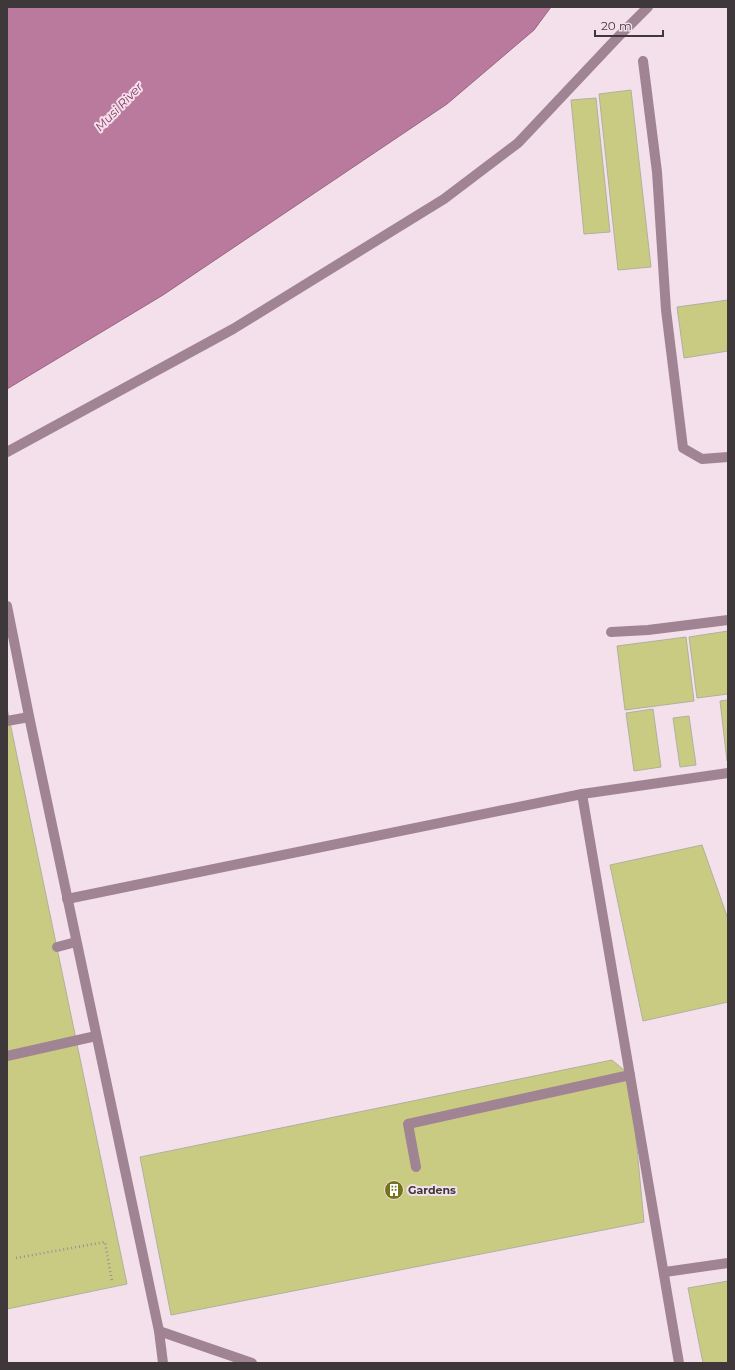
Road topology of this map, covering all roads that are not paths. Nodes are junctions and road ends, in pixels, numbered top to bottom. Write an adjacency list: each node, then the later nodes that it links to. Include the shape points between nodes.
1 (648, 7): 3 (street, via 518,143 444,199 233,329)
2 (643, 61): 4 (street, via 657,172 666,310 683,448 702,459)
3 (7, 452)
4 (728, 457)
5 (7, 606): 8 (street)
6 (728, 620): 7 (street)
7 (611, 632)
8 (29, 717): 9 (street); 12 (street)
9 (7, 721)
10 (728, 773): 11 (street)
11 (582, 794): 12 (street); 17 (street)
12 (67, 899): 13 (street)
13 (76, 942): 14 (street); 15 (street)
14 (57, 947)
15 (96, 1036): 16 (street); 21 (street)
16 (7, 1056)
17 (630, 1075): 18 (street, via 408,1124); 20 (street)
18 (416, 1167)
19 (728, 1263): 20 (street)
20 (665, 1272): 24 (street)
21 (158, 1331): 22 (street); 23 (street)
22 (163, 1363)
23 (252, 1363)
24 (680, 1363)

